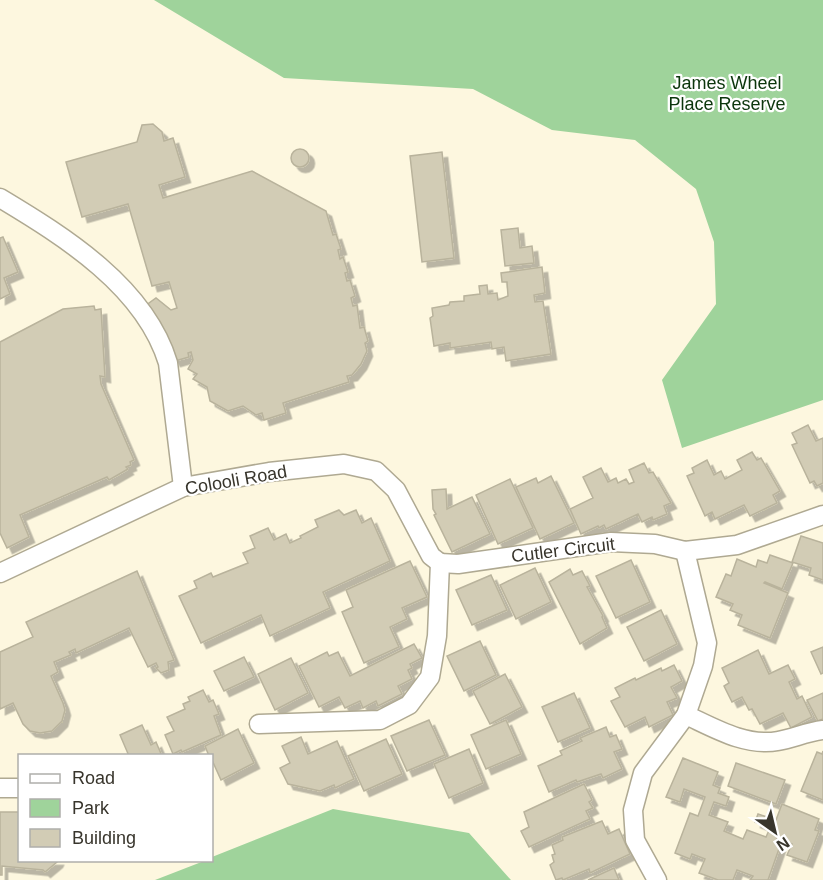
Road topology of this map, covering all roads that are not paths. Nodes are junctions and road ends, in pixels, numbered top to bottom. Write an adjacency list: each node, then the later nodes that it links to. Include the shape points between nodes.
1 (0, 198): 2 (street, via 93,259 114,278 164,348)
2 (183, 487): 5 (street, Colooli Road, via 344,464 376,471 396,490 431,556); 6 (street, Colooli Road)
3 (823, 515): 4 (street, Cutler Circuit, via 737,544)
4 (685, 551): 5 (street, Cutler Circuit, via 655,544 611,542 458,564); 7 (street, via 707,643)
5 (440, 563): 8 (street, via 437,636 430,677 409,705 380,720)
6 (0, 573)
7 (686, 715): 9 (street, via 754,743); 12 (street, via 644,773 633,810 635,840)
8 (259, 724)
9 (823, 730)
10 (0, 788): 11 (street)
11 (18, 788)
12 (657, 880)

